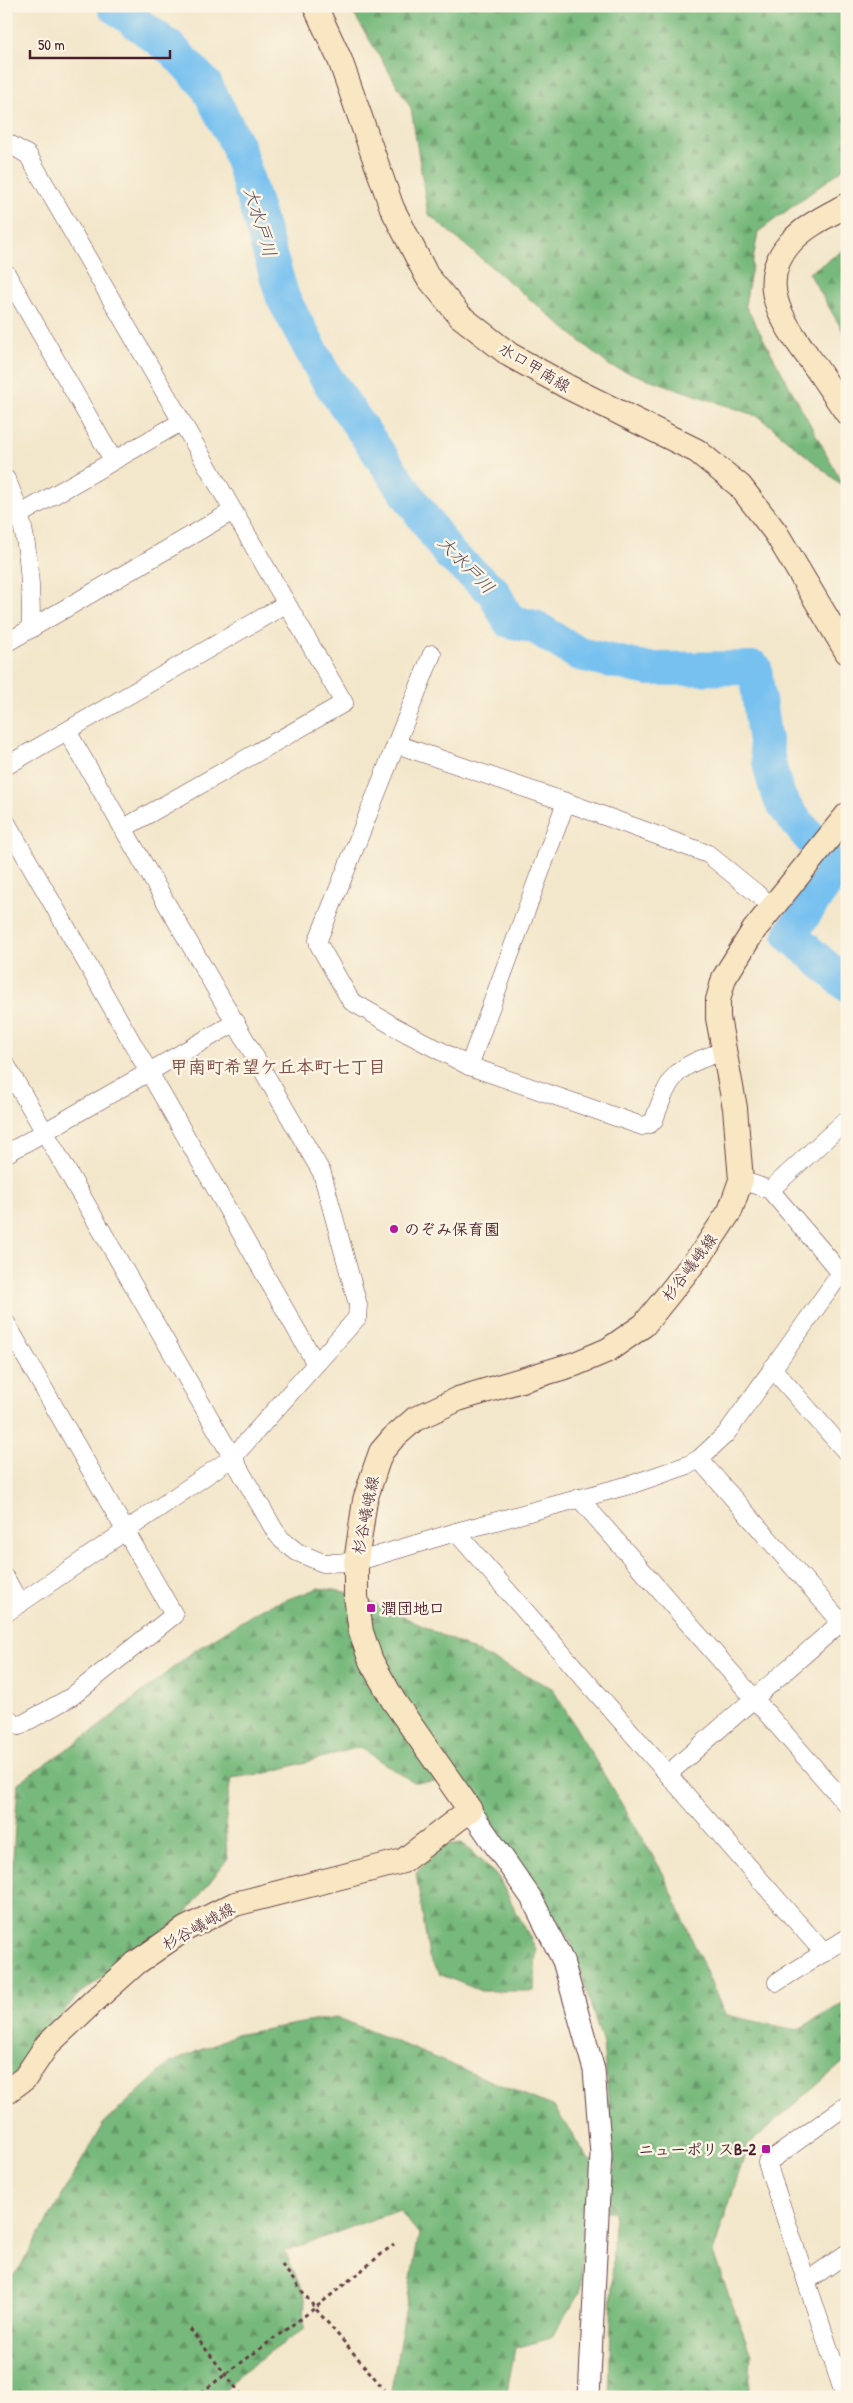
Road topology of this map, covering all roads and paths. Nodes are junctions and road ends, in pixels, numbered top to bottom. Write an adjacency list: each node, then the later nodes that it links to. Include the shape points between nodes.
1 (315, 6): 14 (main road, 水口甲南線, via 340,60 392,208 427,276 460,316 510,354 568,387 697,451 740,486 776,533)
2 (6, 142): 6 (street, via 28,155)
3 (847, 205): 5 (main road, via 810,226 790,243 781,254 772,284 786,325)
4 (6, 274): 7 (street)
5 (847, 413)
6 (182, 422): 7 (street); 9 (street)
7 (113, 460): 10 (street)
8 (6, 479): 10 (street)
9 (233, 511): 11 (street); 12 (street)
10 (19, 515): 12 (street, via 29,567)
11 (286, 604): 16 (street); 22 (street, via 344,703)
12 (31, 629): 13 (street)
13 (6, 643)
14 (847, 652)
15 (432, 654): 17 (street)
16 (68, 731): 18 (street); 22 (street)
17 (396, 744): 19 (street); 27 (street, via 318,940 319,945 351,1001)
18 (6, 766)
19 (566, 802): 23 (street, via 708,854); 27 (street)
20 (847, 815): 23 (main road, 杉谷嶬峨線)
21 (6, 822): 28 (street)
22 (124, 828): 24 (street)
23 (772, 906): 25 (main road, 杉谷嶬峨線, via 724,978 718,1000 718,1018)
24 (236, 1022): 28 (street); 36 (street, via 322,1173 358,1305 357,1318)
25 (724, 1051): 27 (street, via 698,1059 679,1072 667,1084 654,1120 642,1126); 32 (main road, 杉谷嶬峨線, via 735,1108)
26 (6, 1065): 30 (street)
27 (469, 1066)
28 (148, 1073): 30 (street); 36 (street)
29 (847, 1123): 33 (street, via 843,1123)
30 (45, 1132): 31 (street); 39 (street)
31 (6, 1154)
32 (741, 1180): 33 (street); 44 (main road, 杉谷嶬峨線, via 730,1211 704,1250 644,1325 608,1350 575,1364 458,1399 415,1419 393,1438 382,1452 370,1483)
33 (770, 1190): 34 (street)
34 (844, 1276): 37 (street)
35 (6, 1323): 42 (street)
36 (316, 1364): 39 (street)
37 (772, 1368): 38 (street); 40 (street, via 726,1434)
38 (847, 1453)
39 (234, 1457): 42 (street); 44 (street, via 282,1540 297,1552 323,1562)
40 (699, 1459): 41 (street, via 672,1472); 47 (street)
41 (580, 1498): 43 (street); 48 (street)
42 (126, 1531): 46 (street); 49 (street, via 174,1615 71,1697 19,1726)
43 (456, 1532): 44 (street); 50 (street)
44 (356, 1562): 52 (main road, 杉谷嶬峨線, via 361,1632 371,1660 409,1724)
45 (6, 1579): 46 (street)
46 (13, 1608)
47 (845, 1623): 48 (street)
48 (753, 1699): 50 (street); 51 (street)
49 (6, 1718)
50 (668, 1774): 54 (street)
51 (847, 1805)
52 (470, 1810): 56 (main road, 杉谷嶬峨線, via 404,1861 235,1904 185,1929 136,1962 47,2045 25,2078); 68 (street, via 532,1900 563,1961 594,2070 601,2154)
53 (847, 1938): 54 (street)
54 (824, 1953): 55 (street)
55 (777, 1982)
56 (6, 2092)
57 (847, 2105): 61 (street, via 767,2163)
58 (394, 2244): 62 (path)
59 (847, 2253): 61 (street)
60 (282, 2265): 62 (path)
61 (807, 2281): 69 (street)
62 (315, 2308): 64 (path); 65 (path)
63 (190, 2329): 64 (path)
64 (226, 2376): 66 (path); 67 (path)
65 (384, 2389)
66 (195, 2397)
67 (242, 2397)
68 (589, 2397)
69 (845, 2397)

